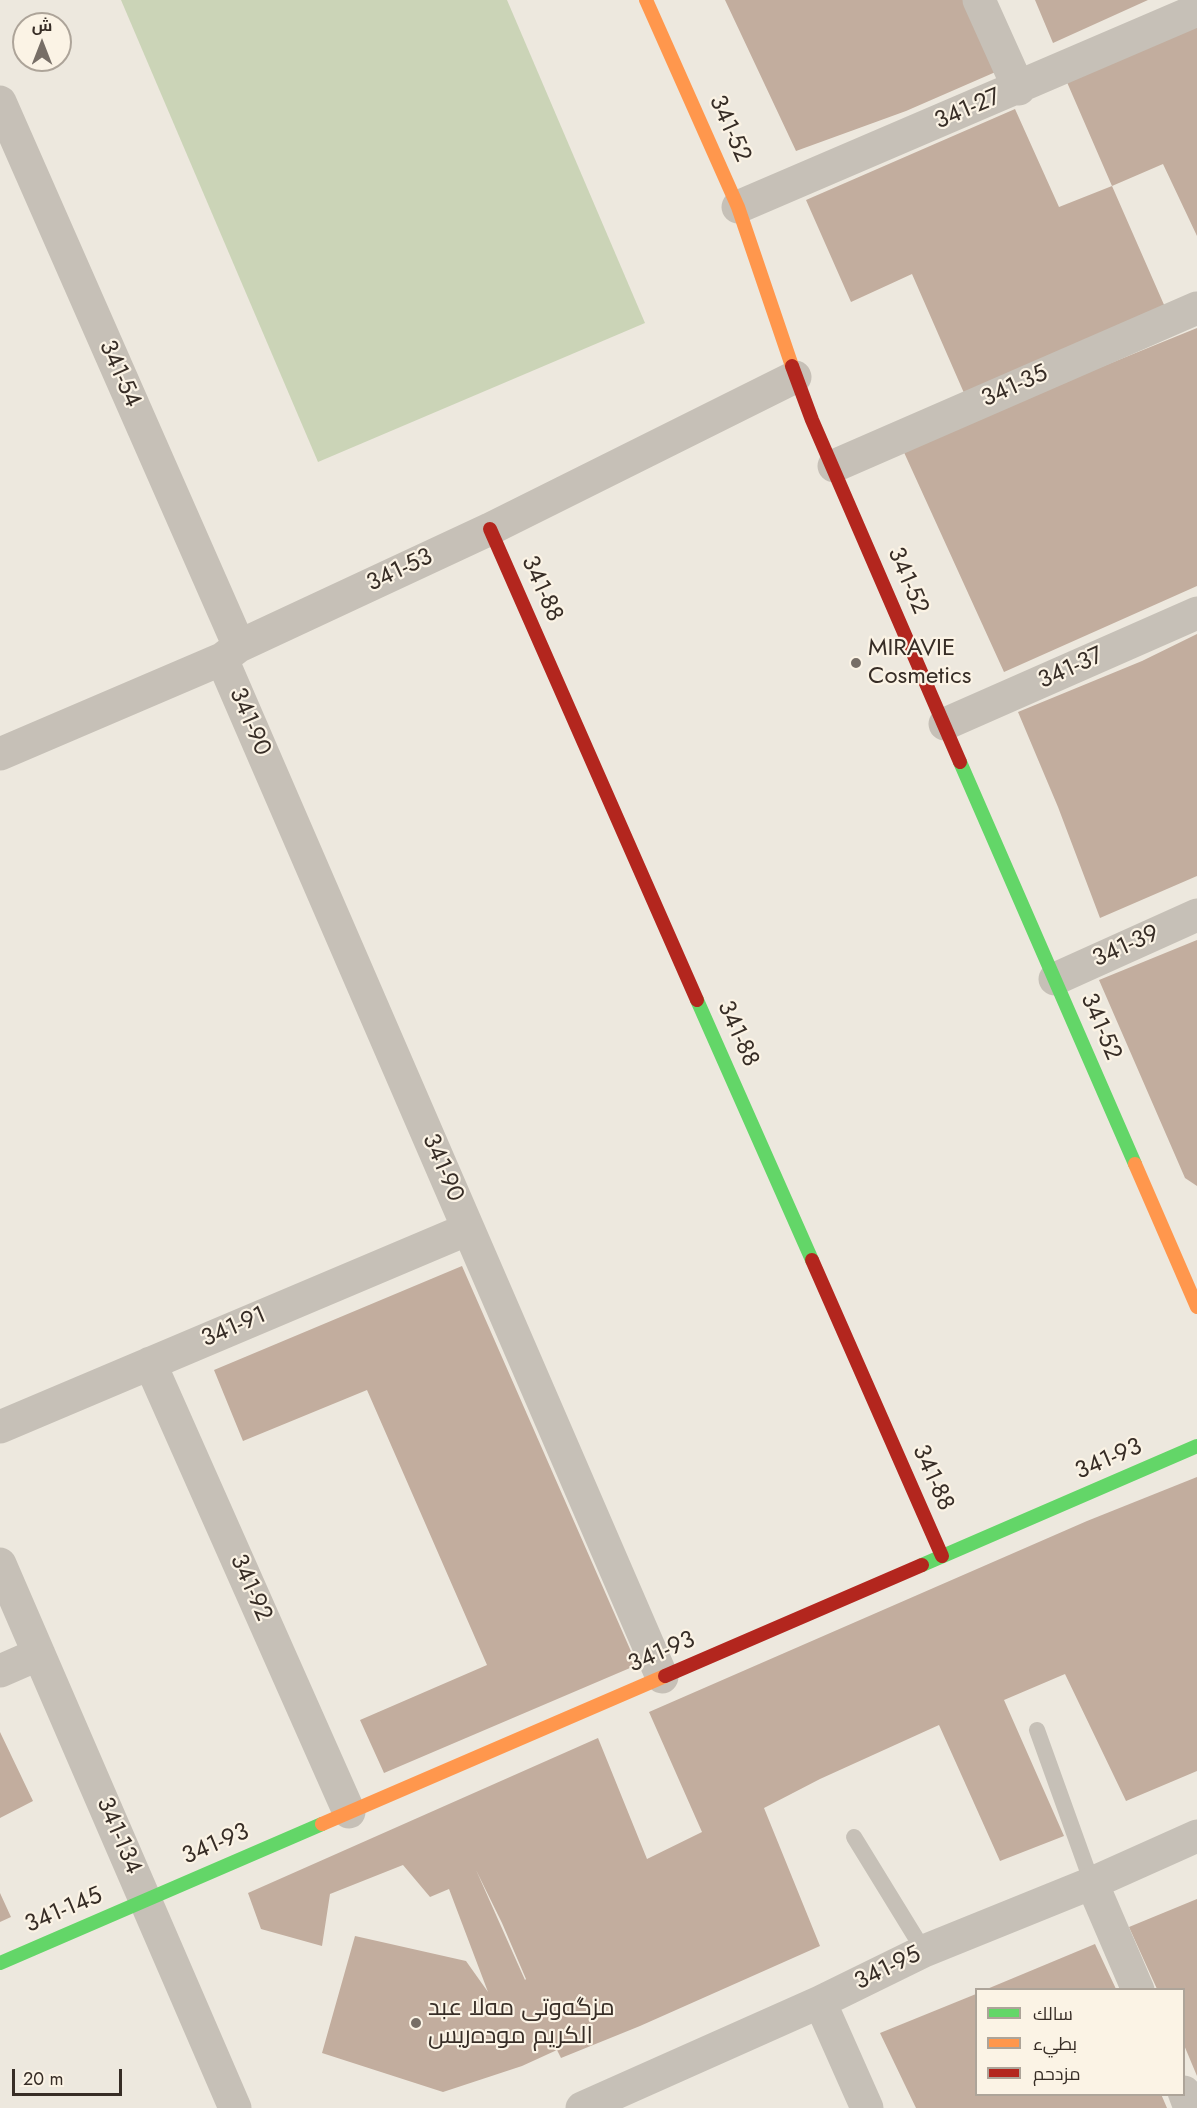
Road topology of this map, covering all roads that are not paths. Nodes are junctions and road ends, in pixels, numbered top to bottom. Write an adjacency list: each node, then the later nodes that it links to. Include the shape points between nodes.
1 (646, 0): 6 (street, 341-52)
2 (979, 0): 4 (street)
3 (1197, 10): 4 (street, 341-27)
4 (1019, 89): 6 (street, 341-27)
5 (0, 102): 12 (street, 341-54)
6 (738, 207): 8 (street, 341-52)
7 (1197, 308): 9 (street, 341-35)
8 (795, 377): 9 (street, 341-52); 10 (street, 341-53)
9 (834, 466): 13 (street, 341-52)
10 (490, 529): 12 (street, 341-53); 22 (street, 341-88)
11 (1197, 613): 13 (street, 341-37)
12 (230, 653): 14 (street, 341-53); 17 (street, 341-90)
13 (945, 724): 16 (street, 341-52)
14 (0, 754)
15 (1197, 915): 16 (street, 341-39)
16 (1055, 979): 18 (street, 341-52)
17 (468, 1228): 19 (street, 341-91); 26 (street, 341-90)
18 (1197, 1307)
19 (150, 1363): 20 (street, 341-91); 28 (street, 341-92)
20 (0, 1427)
21 (1197, 1446): 22 (street, 341-93)
22 (942, 1556): 26 (street, 341-93)
23 (0, 1564): 24 (street, 341-134)
24 (39, 1654): 25 (street); 32 (street, 341-134)
25 (0, 1671)
26 (662, 1677): 28 (street, 341-93)
27 (1037, 1730): 31 (lane)
28 (349, 1812): 32 (street, 341-93)
29 (1197, 1836): 31 (street, 341-95)
30 (854, 1837): 33 (lane)
31 (1092, 1883): 33 (street, 341-95); 35 (street)
32 (146, 1900): 34 (street, 341-145); 37 (street, 341-134)
33 (924, 1951): 36 (street, 341-95)
34 (0, 1963)
35 (1138, 1988)
36 (820, 2002): 38 (street, 341-95); 39 (street)
37 (236, 2108)
38 (582, 2108)
39 (867, 2108)

